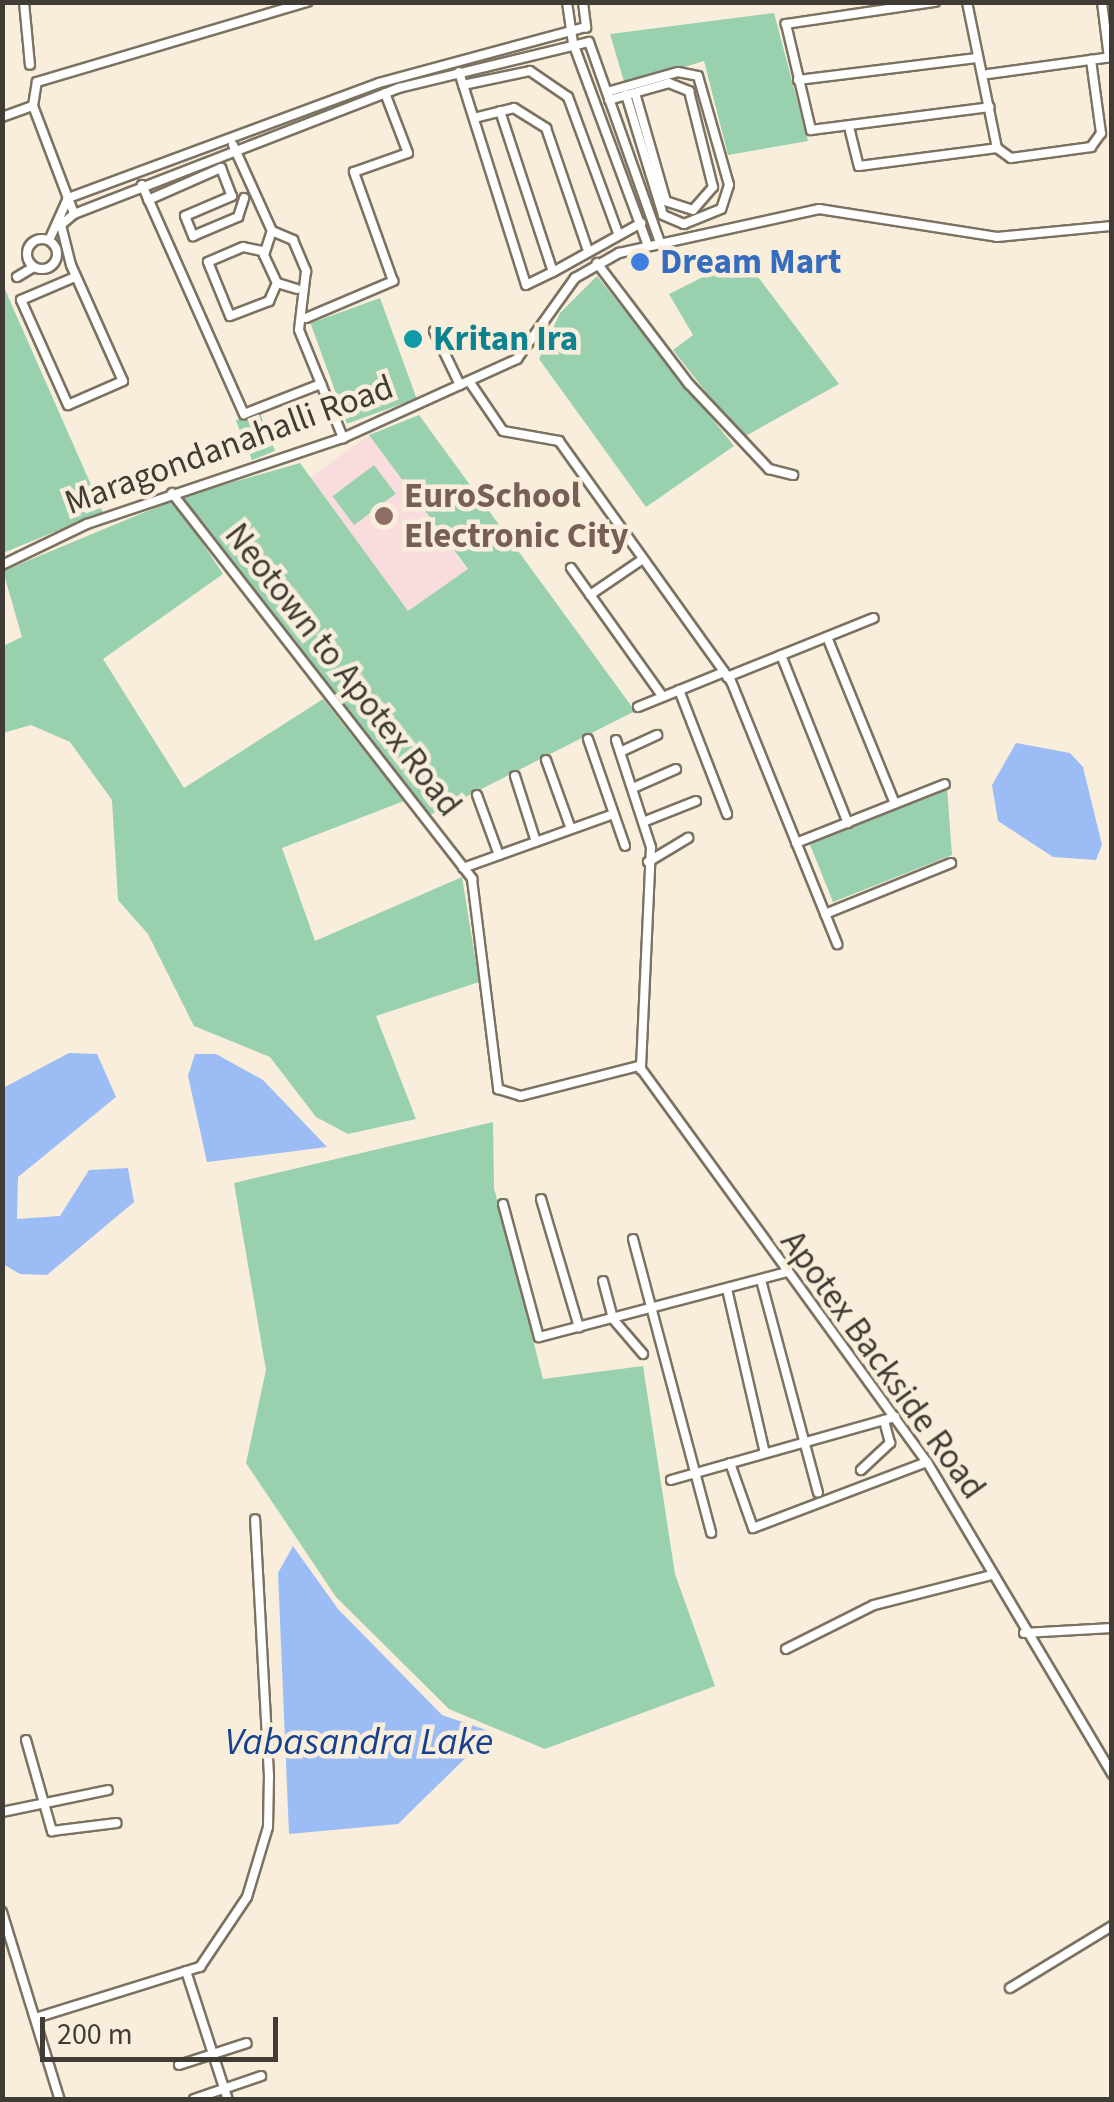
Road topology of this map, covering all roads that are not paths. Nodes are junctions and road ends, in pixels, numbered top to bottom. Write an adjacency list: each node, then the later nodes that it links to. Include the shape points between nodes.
1 (24, 2): 15 (street)
2 (307, 2): 22 (street, via 190,43 106,55 38,82)
3 (567, 2): 9 (street)
4 (583, 2): 8 (street)
5 (935, 2): 18 (street, via 791,20)
6 (967, 2): 12 (street)
7 (1102, 2): 13 (street)
8 (586, 27): 9 (street); 10 (street)
9 (570, 30): 11 (street); 30 (street, via 465,56)
10 (588, 42): 11 (street); 21 (street)
11 (574, 43): 17 (street); 41 (street)
12 (976, 58): 16 (street); 18 (street)
13 (1110, 58): 14 (street)
14 (1091, 60): 16 (street); 29 (street)
15 (30, 65)
16 (988, 74): 23 (street)
17 (462, 79): 19 (street); 26 (street); 43 (street, via 530,71 568,97)
18 (798, 80): 27 (street, via 814,135)
19 (386, 93): 31 (street); 56 (street, via 408,153 354,172 393,281)
20 (630, 94): 20 (street, via 674,83 692,95 713,186 693,210 666,200); 21 (street); 21 (street, via 662,215 684,224 721,209 729,185 698,76 678,72)
21 (608, 96): 45 (street)
22 (33, 106): 25 (street); 36 (street)
23 (990, 107): 27 (street); 32 (street)
24 (500, 111): 26 (street); 47 (street, via 514,108 546,128); 51 (street)
25 (2, 118)
26 (474, 118): 51 (street, via 526,285)
27 (850, 130): 32 (street, via 860,166)
28 (1112, 130): 29 (street)
29 (1101, 132): 32 (street, via 1091,147 1011,158)
30 (230, 136): 31 (street); 36 (street)
31 (234, 148): 33 (street); 34 (street)
32 (997, 148)
33 (142, 185): 38 (street); 39 (street)
34 (256, 194): 37 (street); 42 (street)
35 (232, 196): 37 (street); 37 (street, via 186,216 194,236 238,218); 38 (street, via 221,168)
36 (68, 198): 39 (street); 44 (street)
37 (244, 198)
38 (148, 200): 59 (street, via 244,414)
39 (74, 214): 53 (street, via 61,224)
40 (1112, 226): 45 (street, Maragondanahalli Road, via 997,237 819,210)
41 (638, 227): 43 (street); 46 (street)
42 (272, 231): 48 (street); 55 (street, via 293,240 306,271)
43 (618, 232): 47 (street)
44 (51, 236): 50 (street, via 24,253); 50 (street, via 58,258)
45 (660, 242): 46 (street, Maragondanahalli Road)
46 (648, 246): 49 (street, Maragondanahalli Road)
47 (587, 248): 51 (street)
48 (262, 251): 54 (street); 54 (street, via 243,246 208,262 230,316 269,301)
49 (596, 264): 58 (street, Maragondanahalli Road, via 560,294 528,351); 61 (street, via 689,384 768,469)
50 (32, 268): 52 (street)
51 (553, 272)
52 (17, 277)
53 (75, 278): 53 (street, via 123,381 68,405 21,300)
54 (277, 284): 55 (street)
55 (297, 288): 56 (street)
56 (306, 318): 59 (street, via 299,330)
57 (434, 331): 58 (street)
58 (465, 382): 60 (street, Maragondanahalli Road); 63 (street, via 503,432 559,441)
59 (321, 384): 60 (street)
60 (343, 438): 62 (street, Maragondanahalli Road)
61 (793, 475)
62 (172, 493): 64 (street, Maragondanahalli Road); 98 (street, Neotown to Apotex Road)
63 (643, 559): 66 (street); 70 (street)
64 (2, 565)
65 (571, 568): 66 (street)
66 (590, 594): 72 (street)
67 (874, 618): 68 (street)
68 (827, 636): 69 (street); 85 (street)
69 (781, 655): 70 (street); 89 (street)
70 (726, 674): 71 (street); 93 (street)
71 (679, 690): 72 (street); 87 (street)
72 (662, 697): 73 (street)
73 (638, 706)
74 (657, 736): 77 (street)
75 (588, 739): 86 (street)
76 (616, 740): 77 (street)
77 (620, 752): 82 (street)
78 (546, 760): 90 (street)
79 (676, 769): 82 (street)
80 (515, 776): 92 (street)
81 (945, 784): 85 (street)
82 (632, 788): 88 (street)
83 (477, 795): 95 (street)
84 (696, 801): 88 (street)
85 (895, 804): 89 (street)
86 (614, 814): 90 (street); 94 (street)
87 (727, 814)
88 (643, 822): 96 (street)
89 (848, 822): 93 (street)
90 (571, 829): 92 (street)
91 (688, 838): 96 (street)
92 (536, 842): 95 (street)
93 (796, 844): 99 (street)
94 (625, 846)
95 (498, 855): 98 (street)
96 (648, 862): 101 (street)
97 (951, 863): 99 (street)
98 (463, 868): 101 (street, Neotown to Apotex Road, via 472,879 498,1089 522,1096)
99 (824, 914): 100 (street)
100 (836, 944)
101 (640, 1068): 105 (street, Apotex Backside Road)
102 (541, 1199): 111 (street)
103 (503, 1204): 111 (street, via 539,1337)
104 (633, 1239): 109 (street)
105 (787, 1272): 107 (street); 113 (street, Apotex Backside Road)
106 (603, 1280): 110 (street)
107 (761, 1280): 108 (street); 115 (street)
108 (727, 1289): 109 (street); 116 (street)
109 (652, 1310): 110 (street); 120 (street)
110 (613, 1320): 111 (street); 112 (street)
111 (579, 1328)
112 (643, 1354)
113 (895, 1417): 114 (street); 117 (street, Apotex Backside Road)
114 (884, 1420): 115 (street); 119 (street, via 890,1443)
115 (804, 1442): 116 (street); 122 (street)
116 (765, 1453): 118 (street)
117 (927, 1462): 118 (street, via 753,1528); 125 (street, Apotex Backside Road)
118 (730, 1463): 120 (street)
119 (861, 1470)
120 (695, 1473): 121 (street); 124 (street)
121 (671, 1480)
122 (818, 1492)
123 (255, 1519): 137 (street, via 268,1828 248,1897 200,1967)
124 (711, 1533)
125 (992, 1574): 127 (street, Apotex Backside Road); 128 (street, via 874,1605)
126 (1112, 1628): 127 (street)
127 (1024, 1632): 130 (street, Apotex Backside Road)
128 (786, 1648)
129 (26, 1740): 132 (street)
130 (1112, 1774)
131 (108, 1790): 132 (street)
132 (40, 1804): 133 (street); 134 (street, via 58,1834)
133 (2, 1812)
134 (118, 1823)
135 (2, 1912): 139 (street)
136 (1112, 1926): 138 (street)
137 (186, 1971): 139 (street); 141 (street)
138 (1010, 1988)
139 (39, 2018): 146 (street)
140 (247, 2043): 141 (street)
141 (213, 2054): 142 (street); 144 (street)
142 (179, 2065)
143 (261, 2076): 144 (street)
144 (224, 2088): 145 (street); 147 (street)
145 (194, 2099)
146 (60, 2100)
147 (228, 2100)

